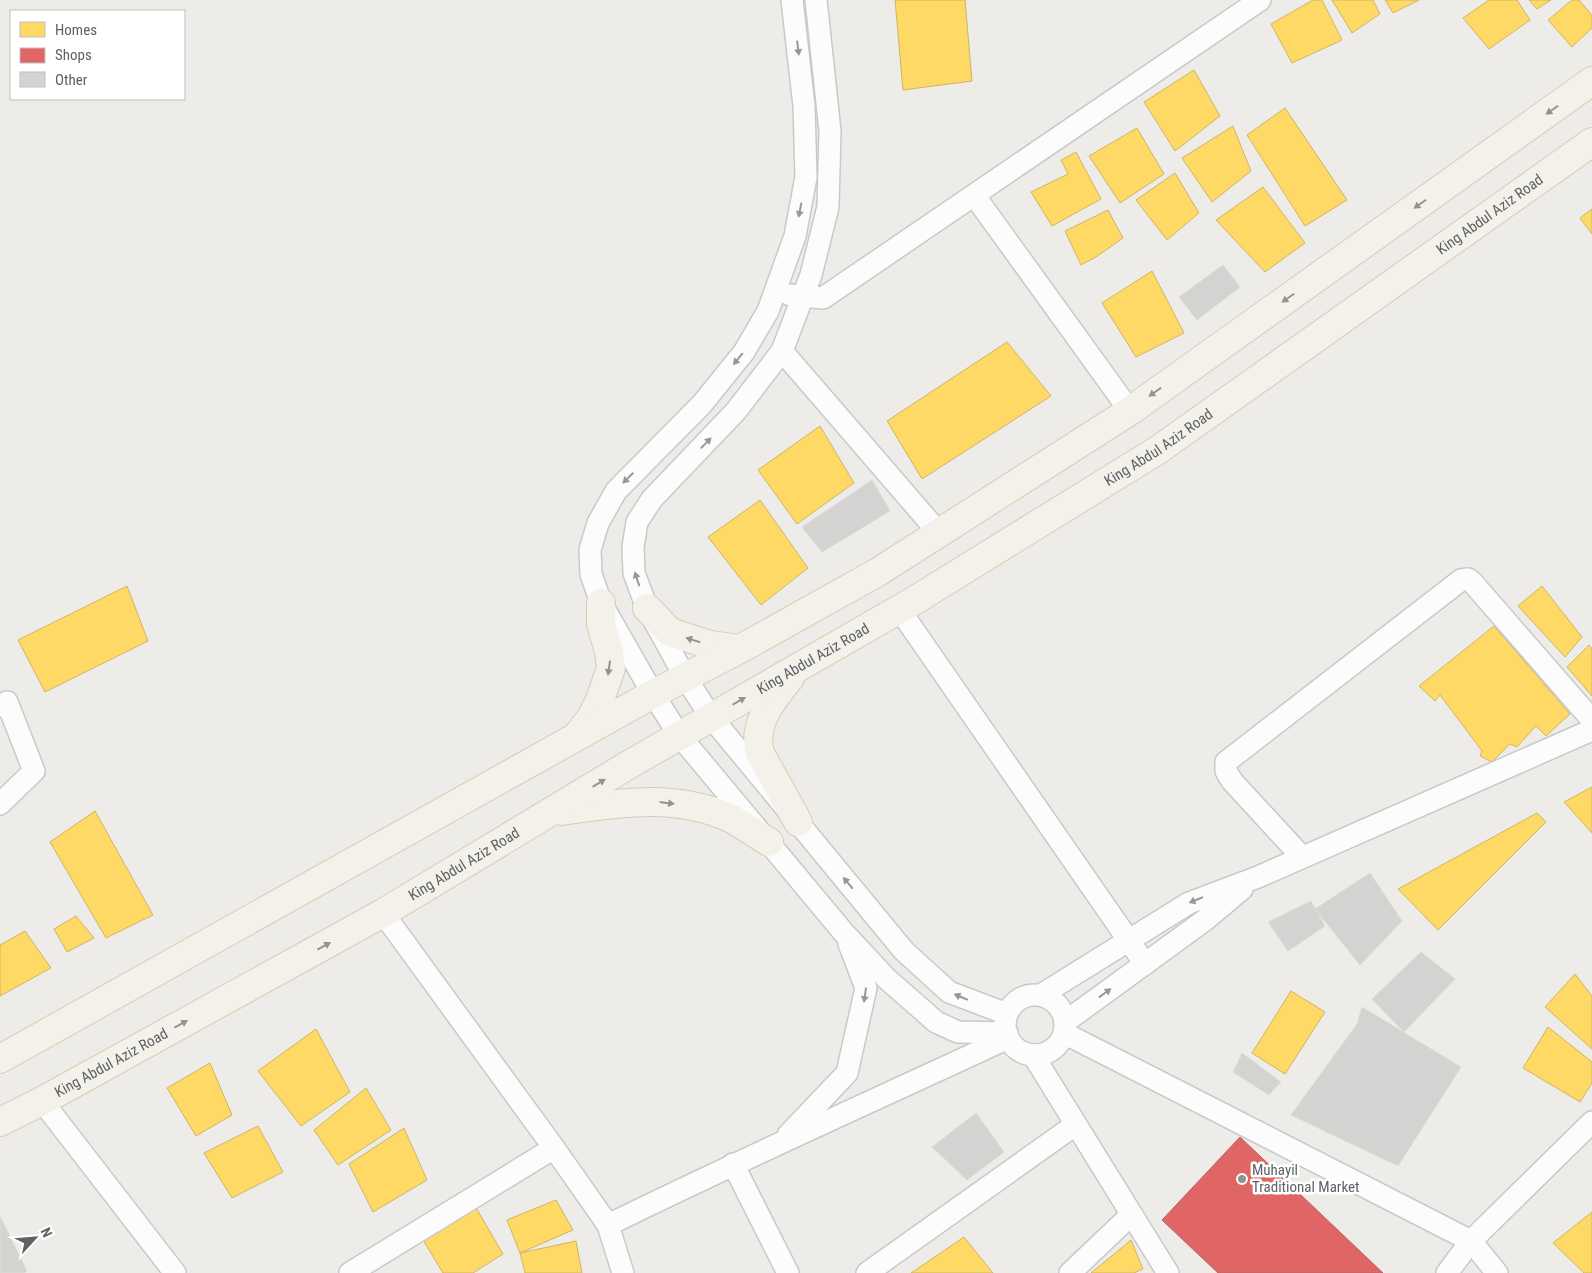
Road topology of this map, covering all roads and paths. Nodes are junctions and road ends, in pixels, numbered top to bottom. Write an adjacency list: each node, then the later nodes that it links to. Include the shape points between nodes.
1 (792, 0): 7 (street, one-way to 7, via 804,106 806,177 795,236)
2 (816, 0): 8 (street, via 830,131 828,207)
3 (1260, 0): 6 (street)
4 (1592, 81): 10 (main road, one-way to 10)
5 (1592, 142): 14 (main road, King Abdul Aziz Road, via 1158,450)
6 (974, 195): 8 (street, via 824,298); 10 (street)
7 (774, 293): 8 (street); 12 (street, one-way to 12, via 768,311 744,352 702,404 616,491 598,522 590,550 591,574)
8 (803, 297): 9 (street)
9 (782, 351): 11 (street); 13 (street, one-way to 9, via 634,573 633,547 637,522 652,499 736,412)
10 (1130, 411): 11 (main road)
11 (938, 533): 15 (main road, via 878,572)
12 (601, 603): 18 (street); 24 (main road, one-way to 24, via 611,668 591,718)
13 (647, 608): 15 (main road, one-way to 13, via 710,645 670,632); 17 (street)
14 (899, 609): 16 (main road, King Abdul Aziz Road); 33 (street)
15 (740, 649): 17 (main road)
16 (801, 666): 20 (main road, King Abdul Aziz Road, one-way to 16); 27 (main road, via 767,707 761,719 757,743)
17 (685, 677): 18 (main road); 20 (street)
18 (653, 694): 23 (street); 24 (main road)
19 (0, 706): 25 (street, via 7,702 34,771)
20 (711, 717): 23 (main road, King Abdul Aziz Road); 27 (street)
21 (1592, 720): 29 (street, via 1472,582 1461,580 1226,762 1226,771 1232,781)
22 (1592, 730): 29 (street)
23 (679, 735): 26 (main road, King Abdul Aziz Road, one-way to 23); 28 (street)
24 (576, 737): 39 (main road)
25 (0, 804)
26 (549, 813): 28 (main road, one-way to 28, via 622,802 684,805 731,819); 31 (main road, King Abdul Aziz Road)
27 (798, 822): 37 (street, one-way to 27, via 949,992 904,951)
28 (769, 842): 32 (street)
29 (1302, 857): 30 (street)
30 (1258, 877): 33 (street, one-way to 33, via 1189,903); 34 (street)
31 (383, 913): 40 (main road, King Abdul Aziz Road, one-way to 31); 45 (street)
32 (844, 933): 37 (street, via 936,1022 958,1032); 44 (street, one-way to 44, via 866,988 847,1073)
33 (1129, 940): 34 (street); 35 (street)
34 (1145, 964): 36 (street, one-way to 34)
35 (1041, 995): 36 (street, via 1058,1004); 37 (street, via 1032,994 1014,1002)
36 (1065, 1027): 38 (street, via 1061,1042 1044,1054); 49 (street)
37 (1007, 1028): 38 (street, via 1014,1047); 44 (street)
38 (1034, 1055): 43 (street)
39 (0, 1059)
40 (42, 1101): 41 (main road, King Abdul Aziz Road); 50 (street)
41 (0, 1122)
42 (1592, 1122): 49 (street)
43 (1076, 1125): 47 (street); 54 (street)
44 (780, 1144): 46 (street)
45 (554, 1148): 48 (street); 51 (street)
46 (733, 1164): 48 (street); 53 (street)
47 (1131, 1214): 55 (street); 56 (street)
48 (608, 1225): 52 (street)
49 (1471, 1241): 57 (street); 58 (street)
50 (175, 1273)
51 (350, 1273)
52 (623, 1273)
53 (788, 1273)
54 (867, 1273)
55 (1070, 1273)
56 (1168, 1273)
57 (1447, 1273)
58 (1497, 1273)

